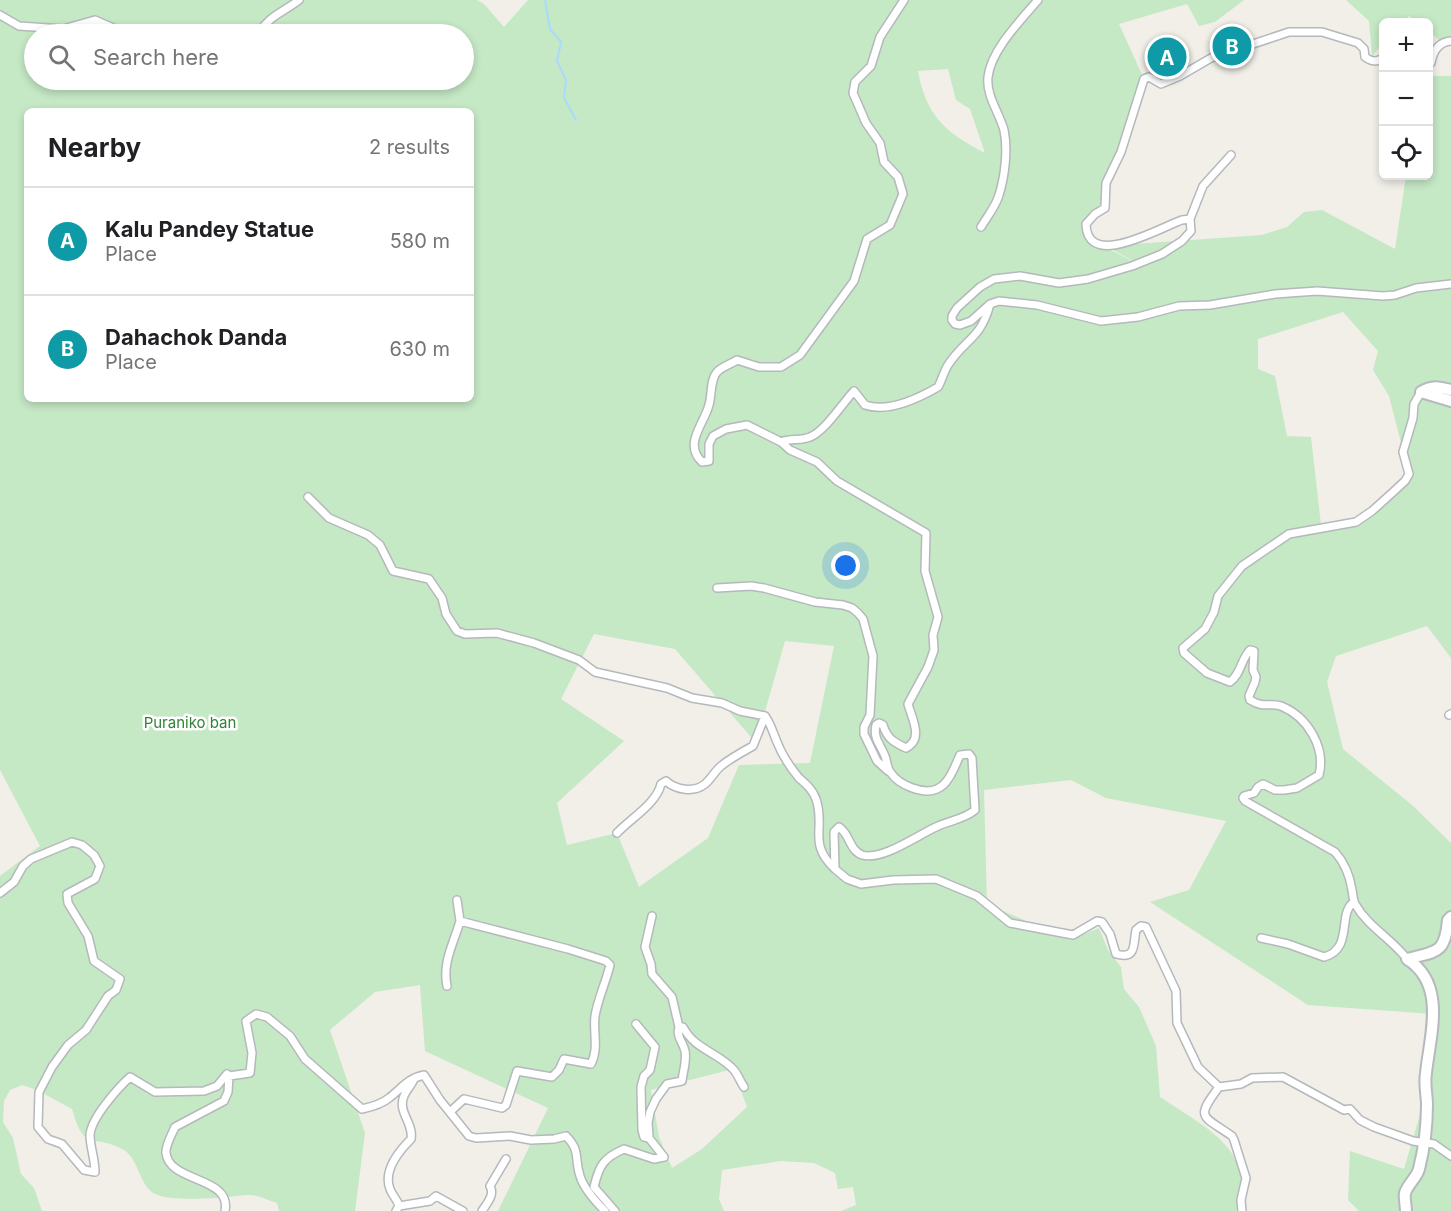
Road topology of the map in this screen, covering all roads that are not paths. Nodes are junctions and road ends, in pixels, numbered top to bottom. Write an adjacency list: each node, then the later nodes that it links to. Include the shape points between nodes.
1 (299, 0): 7 (street)
2 (904, 0): 20 (street, via 880,38 871,66 855,82 853,93 880,143 884,162 898,177 903,194 890,225 867,239 854,281 800,355 781,367 759,367 737,360 718,370 709,407 694,442 702,462 709,461 713,436 726,429 747,425)
3 (1038, 0): 14 (street, via 1009,34 988,75 988,88 1004,131 1005,162 999,196)
4 (0, 15): 8 (street)
5 (81, 24): 6 (street, via 95,20)
6 (104, 24)
7 (265, 24)
8 (24, 26)
9 (1451, 41): 10 (street, via 1440,45)
10 (1433, 56)
11 (1379, 60): 13 (street, via 1365,57 1358,43 1322,32 1289,32 1211,58 1161,84 1149,77 1144,79 1121,152 1106,183 1105,207 1086,224 1086,231 1101,246 1115,246)
12 (1232, 155): 13 (street, via 1207,180)
13 (1190, 219): 16 (street, via 1191,231 1182,241 1132,266 1071,282 1020,276 986,282 957,308 952,320 960,325 971,321)
14 (981, 227)
15 (1451, 284): 16 (street, via 1383,296 1317,291 1275,294 1101,321 1037,305 999,301)
16 (990, 304): 20 (street, via 986,320 947,367 938,387 899,404 879,406 865,405 854,391 821,431 807,438)
17 (1451, 390): 18 (street, via 1437,386)
18 (1421, 392): 19 (street); 29 (street, via 1414,404 1403,452 1408,474 1405,481 1356,522 1289,534 1242,566 1218,596 1205,629 1183,648 1184,654 1207,673 1230,682 1246,654 1254,651 1256,677 1250,700 1260,706 1283,707 1308,728 1322,756 1319,775 1297,788 1275,790 1263,784 1243,798 1335,852 1343,860)
19 (1451, 400)
20 (781, 442): 24 (street, via 817,462 837,481 926,533 925,571 938,617 934,650 908,704 917,734 915,740 906,748 893,742 883,724 876,725 876,739)
21 (308, 497): 23 (street, via 329,518 368,535 380,545 393,571 429,579 457,631 497,633 534,643 579,660 595,672)
22 (717, 588): 24 (street, via 764,588 843,605 858,613 863,619 873,662 870,715 864,734 878,761)
23 (765, 716): 25 (street, via 753,746 719,768 703,786 683,789 666,781 639,815); 26 (street, via 782,753 816,798 819,843)
24 (890, 772): 26 (street, via 906,786 935,790 948,779 960,755 969,754 975,810 896,848 867,856 853,849 839,827 834,832)
25 (617, 833)
26 (835, 869): 41 (street, via 861,884 936,879 977,896 1010,923 1020,926 1073,935 1102,922 1116,954 1122,956 1134,948 1136,930 1146,927 1176,991 1177,1023 1198,1067)
27 (0, 893): 38 (street, via 14,882 31,858 72,842 94,855 100,866 95,879 67,894 68,903 88,936 94,961 120,979 86,1030 58,1058 39,1092 38,1127 48,1139 62,1144 84,1170 95,1172 90,1132 117,1089 130,1077 155,1092 204,1091 217,1086 227,1074)
28 (457, 900): 32 (street)
29 (1354, 902): 33 (street, via 1347,912 1343,939 1329,956); 34 (street)
30 (652, 916): 37 (street, via 645,947 652,974 672,997)
31 (1451, 917): 34 (street, via 1443,945 1435,953)
32 (460, 921): 35 (street, via 444,974); 42 (street, via 568,949 610,965 595,1019 597,1038 591,1064 564,1059 552,1077 517,1071 502,1108 464,1100)
33 (1261, 938)
34 (1407, 959): 44 (street, via 1429,985 1432,999)
35 (447, 986)
36 (636, 1024): 43 (street, via 656,1047 641,1087 642,1130 644,1137)
37 (679, 1027): 40 (street, via 733,1069); 43 (street, via 686,1060 682,1081 667,1084 657,1099 650,1112)
38 (230, 1076): 39 (street, via 249,1073 252,1053 246,1021 256,1014 267,1017 290,1036 305,1059 362,1109 388,1100); 48 (street, via 224,1101 175,1127 165,1152 179,1171 220,1191)
39 (416, 1077): 42 (street, via 424,1075); 47 (street, via 402,1103 411,1139 399,1151 388,1179)
40 (744, 1087)
41 (1219, 1087): 44 (street, via 1252,1078 1283,1077 1344,1110 1350,1109 1374,1128); 53 (street, via 1203,1111 1206,1118 1234,1140 1246,1178)
42 (451, 1111): 51 (street, via 469,1136 476,1138 510,1136 531,1140 566,1136 573,1141 580,1176 593,1200)
43 (649, 1138): 52 (street, via 663,1156 654,1159 624,1149 599,1167 594,1187)
44 (1424, 1142): 45 (street); 54 (street, via 1419,1170 1405,1193)
45 (1451, 1156)
46 (506, 1159): 50 (street, via 490,1186 492,1196)
47 (398, 1208): 49 (street, via 436,1196)
48 (225, 1211)
49 (463, 1211)
50 (482, 1211)
51 (605, 1211)
52 (615, 1211)
53 (1242, 1211)
54 (1406, 1211)

